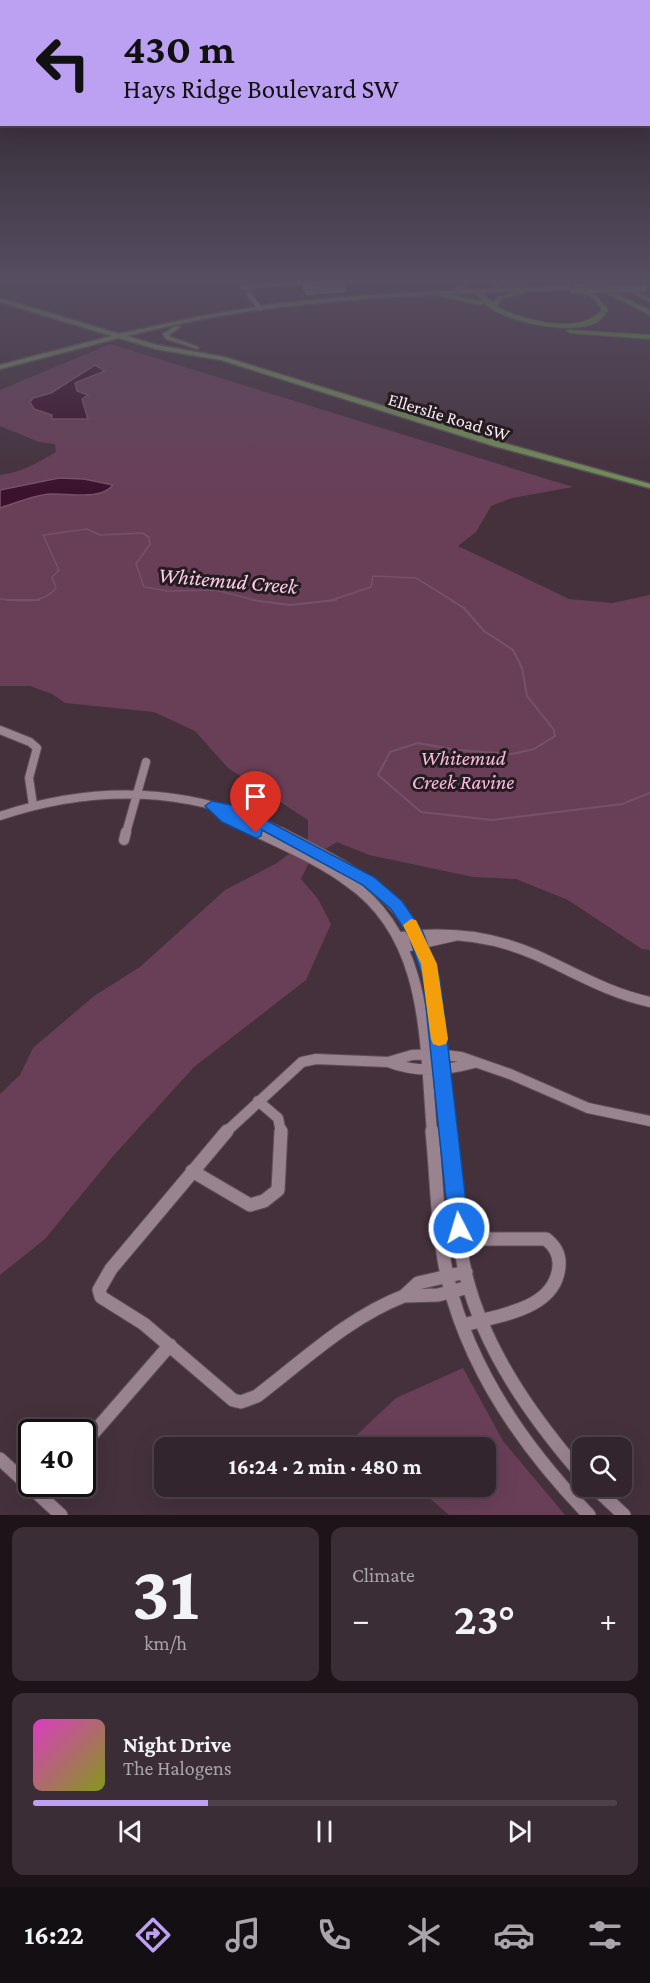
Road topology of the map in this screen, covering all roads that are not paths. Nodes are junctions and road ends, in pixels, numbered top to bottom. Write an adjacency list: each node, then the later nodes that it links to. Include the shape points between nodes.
1 (70, 350): 5 (main road)
2 (171, 350): 4 (main road, Ellerslie Road SW)
3 (201, 350): 6 (main road)
4 (206, 356): 6 (main road, Ellerslie Road SW); 7 (main road, Ellerslie Road SW, via 494,446)
5 (0, 367)
6 (256, 369): 7 (main road, Ellerslie Road SW)
7 (650, 488)
8 (0, 729): 11 (street, via 37,748 28,778)
9 (146, 762): 10 (street)
10 (136, 793): 11 (street, via 88,795); 12 (street); 14 (street)
11 (33, 805): 13 (street)
12 (212, 806): 15 (street, via 253,819 368,881 396,905); 16 (street, via 227,818 350,881 378,905)
13 (0, 816)
14 (124, 840)
15 (419, 939): 16 (street); 17 (street, via 455,936 513,946 598,988); 18 (street, via 432,978)
16 (403, 942): 19 (street, via 416,979)
17 (650, 1002)
18 (441, 1054): 19 (street); 21 (street); 22 (street)
19 (425, 1055): 20 (street); 23 (street)
20 (388, 1062): 23 (street); 24 (street, via 308,1059)
21 (474, 1063): 22 (street); 25 (street, via 511,1072 595,1111)
22 (442, 1068): 23 (street); 28 (street)
23 (426, 1069): 27 (street)
24 (258, 1101): 26 (street); 26 (street, via 281,1125 278,1190 264,1201 250,1205)
25 (650, 1121)
26 (192, 1171): 36 (street, via 111,1269 99,1290 101,1298)
27 (443, 1239): 28 (street); 30 (street)
28 (460, 1239): 29 (street); 34 (street, via 546,1239 559,1251 551,1293 541,1301)
29 (466, 1272): 30 (street); 31 (street)
30 (448, 1275): 32 (street); 33 (street, via 418,1283)
31 (470, 1287): 32 (street); 34 (street)
32 (452, 1293): 33 (street); 35 (street)
33 (404, 1296): 36 (street, via 369,1313 257,1396 241,1402 234,1401)
34 (482, 1319): 35 (street); 39 (street, via 498,1358 533,1416)
35 (464, 1325): 44 (street, via 510,1422 554,1479)
36 (170, 1345): 37 (street)
37 (96, 1430)
38 (0, 1459): 40 (street)
39 (572, 1462)
40 (18, 1471)
41 (50, 1497): 43 (street)
42 (605, 1497): 45 (street)
43 (61, 1515)
44 (589, 1515)
45 (624, 1515)

